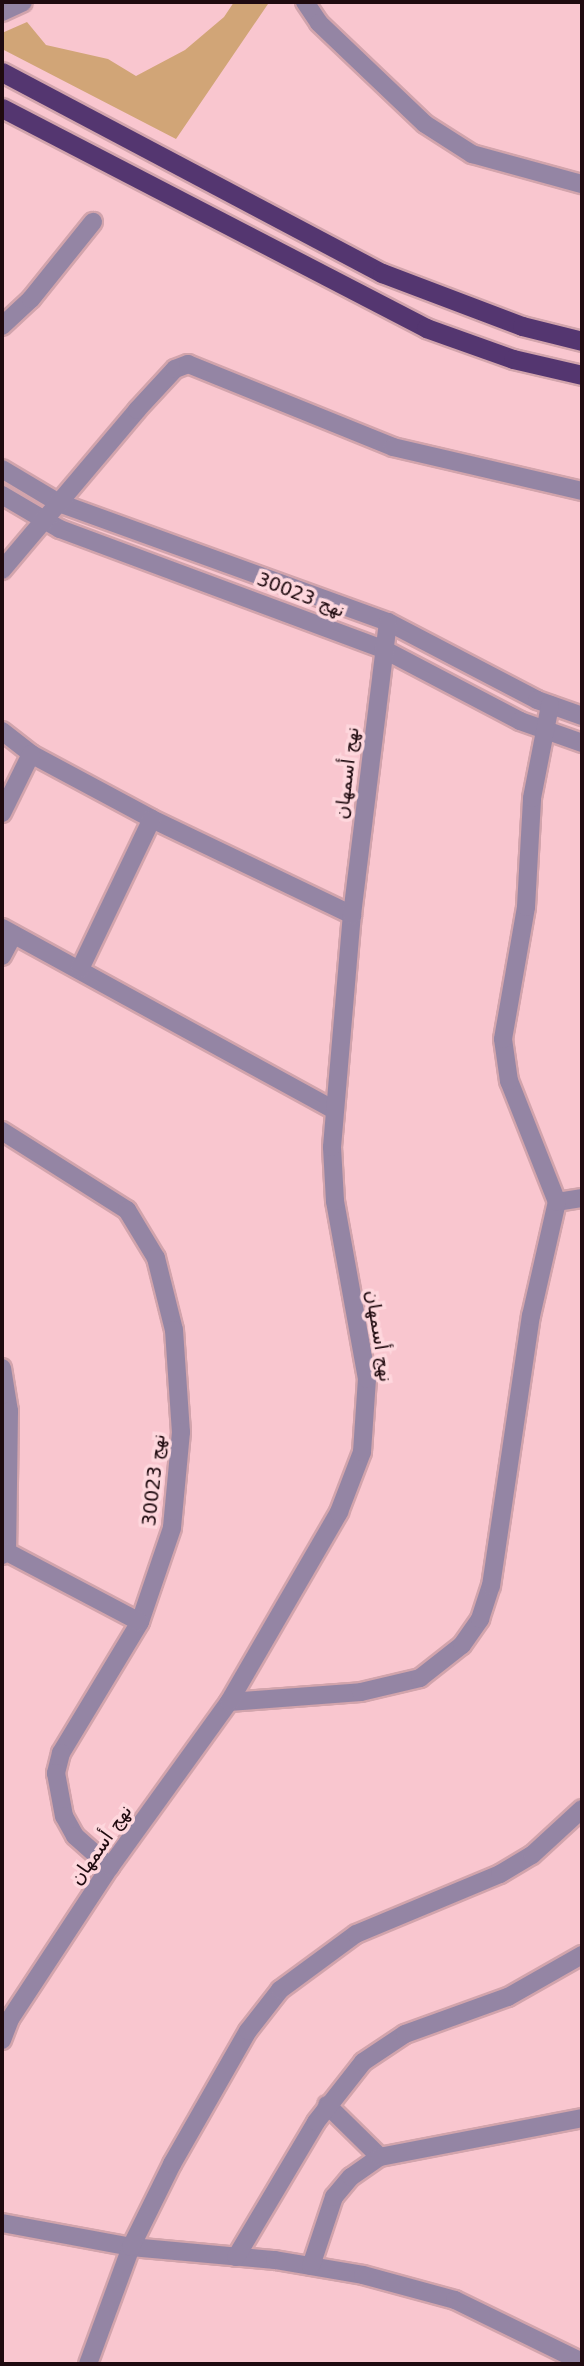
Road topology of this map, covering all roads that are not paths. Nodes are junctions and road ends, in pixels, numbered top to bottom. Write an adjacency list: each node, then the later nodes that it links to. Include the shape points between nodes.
1 (23, 2): 3 (street)
2 (305, 2): 6 (street, via 319,23 425,124 472,154)
3 (2, 12)
4 (2, 72): 9 (highway, via 382,273 522,326)
5 (2, 107): 10 (highway, via 426,328 513,359)
6 (582, 184)
7 (93, 222): 8 (street, via 32,299)
8 (2, 326)
9 (582, 341)
10 (582, 375)
11 (2, 469): 14 (street, نهج 30023)
12 (582, 491): 14 (street, via 393,447 188,364 175,369 137,410)
13 (2, 495): 15 (street, نهج 30023)
14 (60, 503): 15 (street); 17 (street, نهج 30023)
15 (43, 522): 16 (street); 18 (street, نهج 30023)
16 (2, 570)
17 (388, 622): 18 (street, نهج أسمهان); 19 (street, نهج 30023)
18 (383, 649): 22 (street, نهج 30023); 27 (street, نهج أسمهان)
19 (550, 705): 20 (street, نهج 30023); 22 (street)
20 (582, 716)
21 (2, 731): 24 (street)
22 (543, 731): 23 (street, نهج 30023); 33 (street, via 533,798 526,907 503,1040 509,1081)
23 (582, 743)
24 (31, 754): 25 (street); 26 (street)
25 (2, 813)
26 (152, 819): 27 (street); 30 (street)
27 (352, 915): 31 (street, نهج أسمهان)
28 (7, 932): 29 (street); 30 (street)
29 (2, 956)
30 (80, 969): 31 (street)
31 (333, 1109): 37 (street, نهج أسمهان, via 335,1201 367,1379 362,1452 339,1512)
32 (2, 1131): 36 (street, نهج 30023, via 127,1210 151,1244 167,1291 181,1383 181,1432 172,1528)
33 (574, 1202): 37 (street, via 531,1316 491,1586 480,1619 462,1645 420,1678 361,1692)
34 (2, 1368): 35 (street, via 9,1411)
35 (5, 1554): 36 (street)
36 (140, 1622): 39 (street, نهج 30023, via 61,1753 56,1773 64,1816 75,1836)
37 (229, 1702): 39 (street, نهج أسمهان)
38 (582, 1809): 46 (street, via 532,1855 500,1874 356,1934 280,1990 221,2076)
39 (110, 1867): 41 (street, نهج أسمهان, via 10,2019)
40 (582, 1955): 42 (street, via 508,1997 405,2034 363,2062)
41 (2, 2040)
42 (327, 2105): 44 (street); 47 (street)
43 (582, 2118): 44 (street)
44 (380, 2157): 48 (street, via 351,2177 334,2197)
45 (2, 2223): 46 (street)
46 (131, 2247): 47 (street); 50 (street)
47 (236, 2257): 48 (street)
48 (311, 2266): 49 (street, via 455,2300)
49 (582, 2362)
50 (88, 2364)

